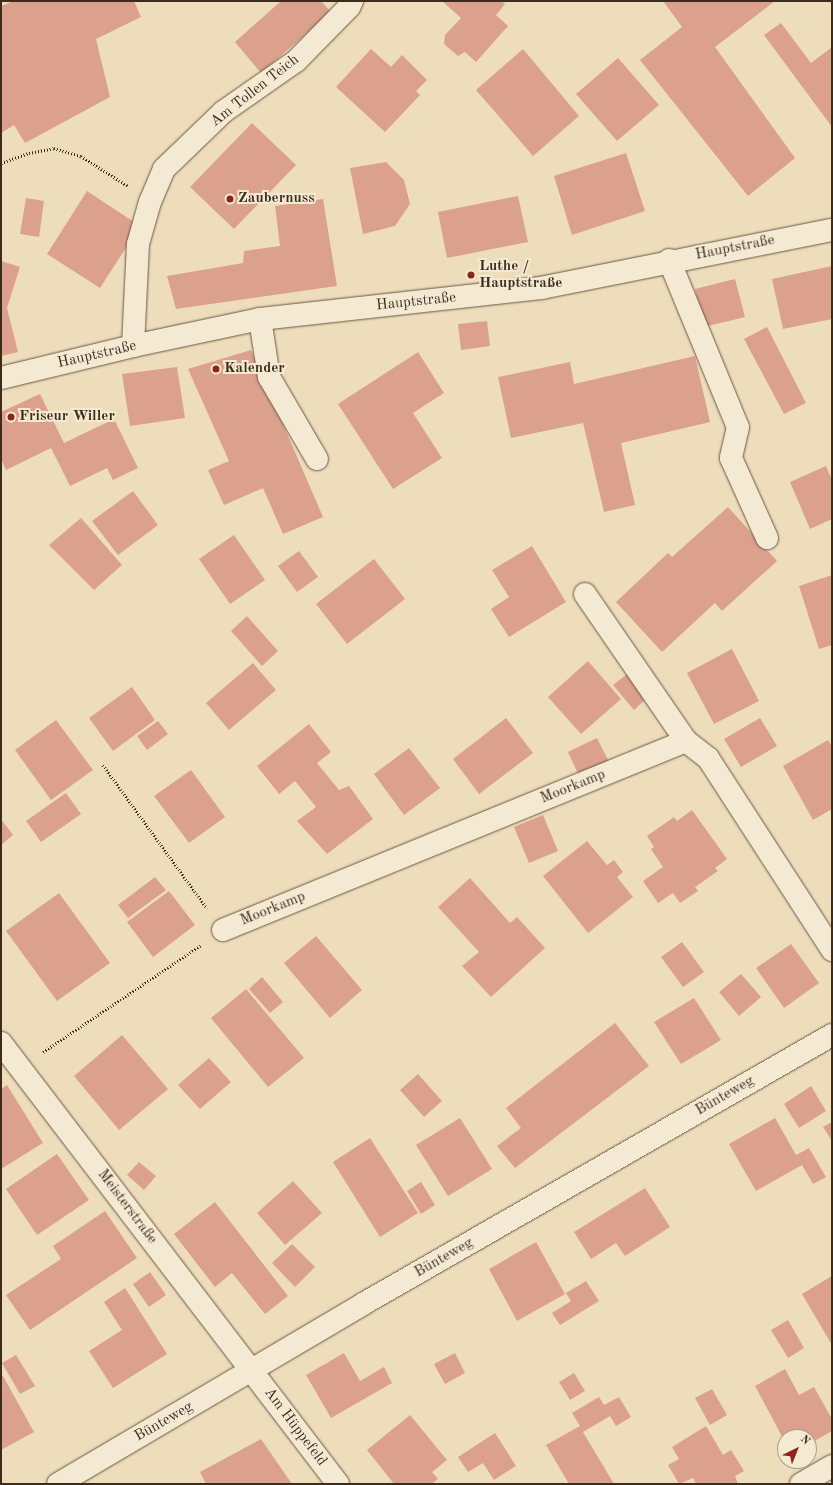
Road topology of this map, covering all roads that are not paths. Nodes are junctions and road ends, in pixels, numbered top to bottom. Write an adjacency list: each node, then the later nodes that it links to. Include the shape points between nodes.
1 (352, 1): 5 (street, Am Tollen Teich, via 296,61 223,112 164,169 150,202 138,244)
2 (832, 230): 3 (street, Hauptstraße)
3 (670, 260): 4 (street, Hauptstraße, via 541,288); 8 (street, via 738,427 731,458)
4 (260, 320): 5 (street, Hauptstraße); 7 (street, via 269,377)
5 (133, 346): 6 (street, Hauptstraße)
6 (1, 378)
7 (317, 459)
8 (767, 538)
9 (585, 594): 10 (street)
10 (686, 741): 11 (street, Moorkamp); 12 (street, via 708,758)
11 (223, 930)
12 (832, 950)
13 (832, 1035): 15 (street, Bünteweg)
14 (1, 1043): 15 (street, Meisterstraße)
15 (252, 1370): 17 (street, Bünteweg); 18 (street, Am Hüppefeld)
16 (832, 1466): 19 (street)
17 (58, 1484)
18 (338, 1484)
19 (801, 1484)

